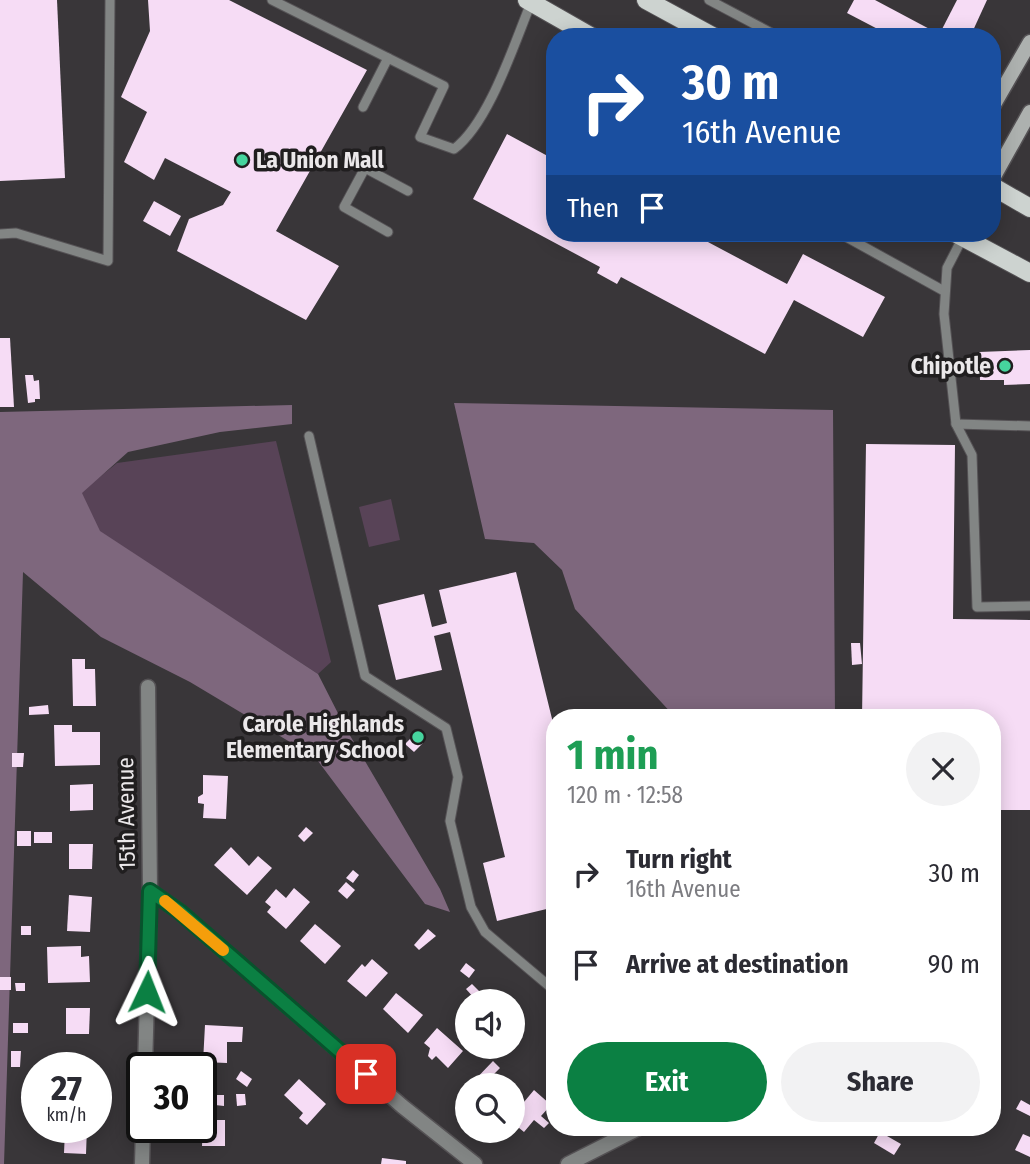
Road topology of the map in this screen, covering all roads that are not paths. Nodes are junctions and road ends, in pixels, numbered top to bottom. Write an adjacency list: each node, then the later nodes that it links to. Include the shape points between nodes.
1 (110, 0): 19 (lane, via 108,261 16,233)
2 (272, 0): 10 (lane)
3 (646, 0): 7 (main road)
4 (709, 0): 8 (lane)
5 (529, 1): 6 (main road); 10 (lane, via 503,72 470,138 454,149 421,137 444,86)
6 (570, 28)
7 (697, 28)
8 (762, 28)
9 (1030, 42): 11 (street)
10 (388, 58): 12 (lane)
11 (1001, 92)
12 (363, 107)
13 (1030, 112): 14 (street)
14 (1001, 164)
15 (408, 191): 18 (lane, via 365,168 344,207)
16 (1001, 191): 17 (main road)
17 (1030, 208)
18 (388, 232)
19 (0, 234)
20 (856, 242): 24 (lane)
21 (958, 242): 24 (lane)
22 (975, 242): 23 (main road)
23 (1030, 273)
24 (944, 290): 25 (lane)
25 (957, 424): 26 (lane); 28 (lane, via 972,456 976,607)
26 (1030, 426)
27 (309, 436): 31 (lane, via 365,677 446,729 458,777 450,821 471,907 485,932)
28 (1030, 607)
29 (148, 687): 30 (street, 15th Avenue)
30 (150, 891): 32 (street, 15th Avenue); 36 (street)
31 (546, 983)
32 (145, 1052)
33 (623, 1136): 37 (street)
34 (143, 1143): 35 (street)
35 (142, 1164)
36 (475, 1164)
37 (568, 1164)

